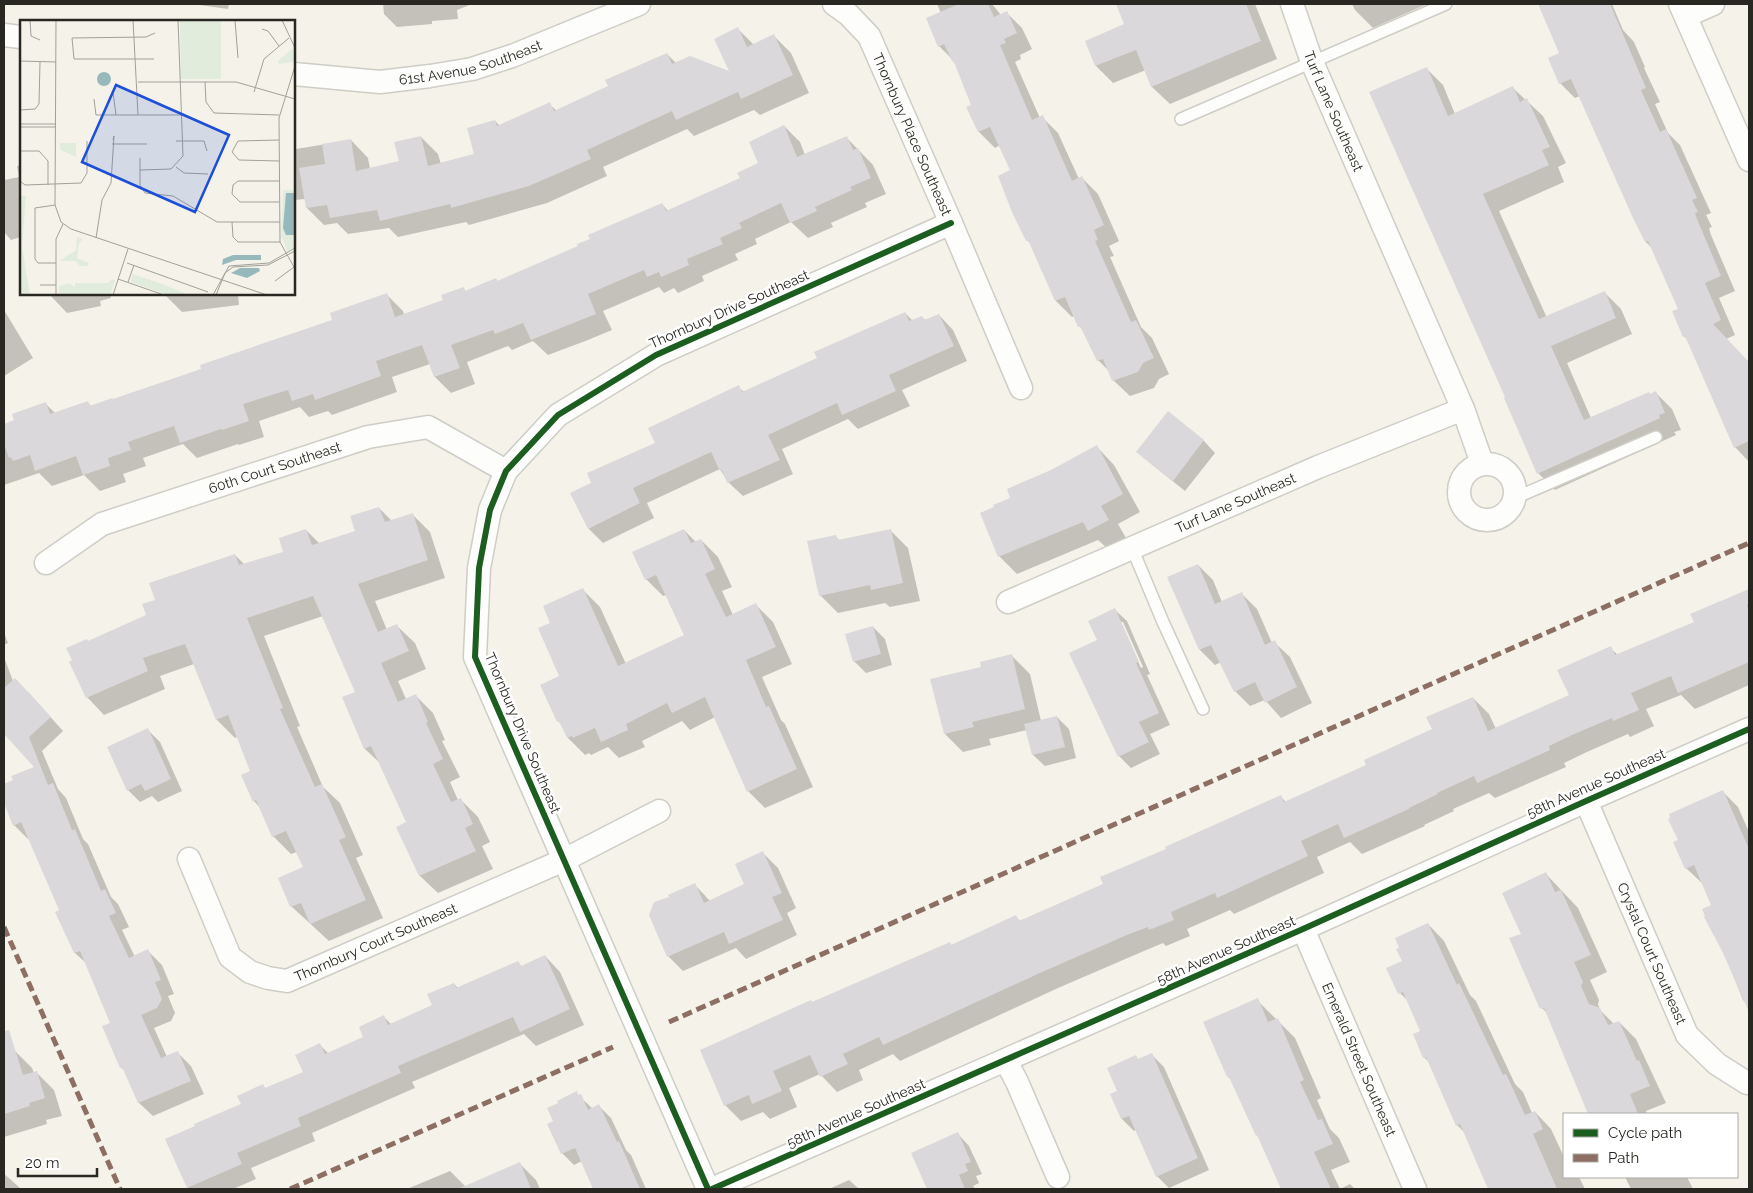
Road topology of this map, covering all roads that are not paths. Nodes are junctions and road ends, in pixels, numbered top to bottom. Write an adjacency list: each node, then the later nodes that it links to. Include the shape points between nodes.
1 (639, 4): 10 (street, 61st Avenue Southeast, via 472,70 380,82)
2 (834, 4): 13 (street, Thornbury Place Southeast, via 868,36)
3 (1292, 4): 9 (street, Turf Lane Southeast)
4 (1446, 4): 9 (lane)
5 (1713, 4): 6 (street)
6 (1683, 10): 12 (street)
7 (4, 35): 8 (street)
8 (20, 37)
9 (1312, 62): 11 (lane); 15 (street, Turf Lane Southeast)
10 (295, 74)
11 (1181, 119)
12 (1749, 160)
13 (951, 223): 14 (street, Thornbury Place Southeast); 18 (street, Thornbury Drive Southeast, via 656,355 558,415)
14 (1020, 388)
15 (1463, 408): 17 (street, Turf Lane Southeast); 20 (street, Turf Lane Southeast)
16 (1656, 437): 19 (lane)
17 (1482, 463): 19 (street, via 1504,468 1516,487); 19 (street, via 1472,467 1459,485 1462,507 1480,520 1491,520 1510,509)
18 (506, 471): 21 (street, 60th Court Southeast, via 428,427 368,437 102,524); 28 (street, Thornbury Drive Southeast, via 490,510 479,568 475,657)
19 (1515, 498)
20 (1132, 548): 22 (street, Turf Lane Southeast); 23 (lane)
21 (46, 563)
22 (1008, 602)
23 (1203, 709)
24 (1749, 728): 25 (street, 58th Avenue Southeast)
25 (1586, 800): 29 (street, 58th Avenue Southeast); 31 (street, Crystal Court Southeast, via 1688,1035 1717,1064)
26 (659, 811): 28 (street, Thornbury Court Southeast)
27 (189, 860): 28 (street, Thornbury Court Southeast, via 230,957 250,972 287,981)
28 (564, 860): 33 (street, Thornbury Drive Southeast)
29 (1303, 929): 30 (street, 58th Avenue Southeast); 34 (street, Emerald Street Southeast)
30 (1006, 1061): 32 (street); 33 (street, 58th Avenue Southeast)
31 (1748, 1087)
32 (1058, 1177)
33 (710, 1189)
34 (1415, 1189)

